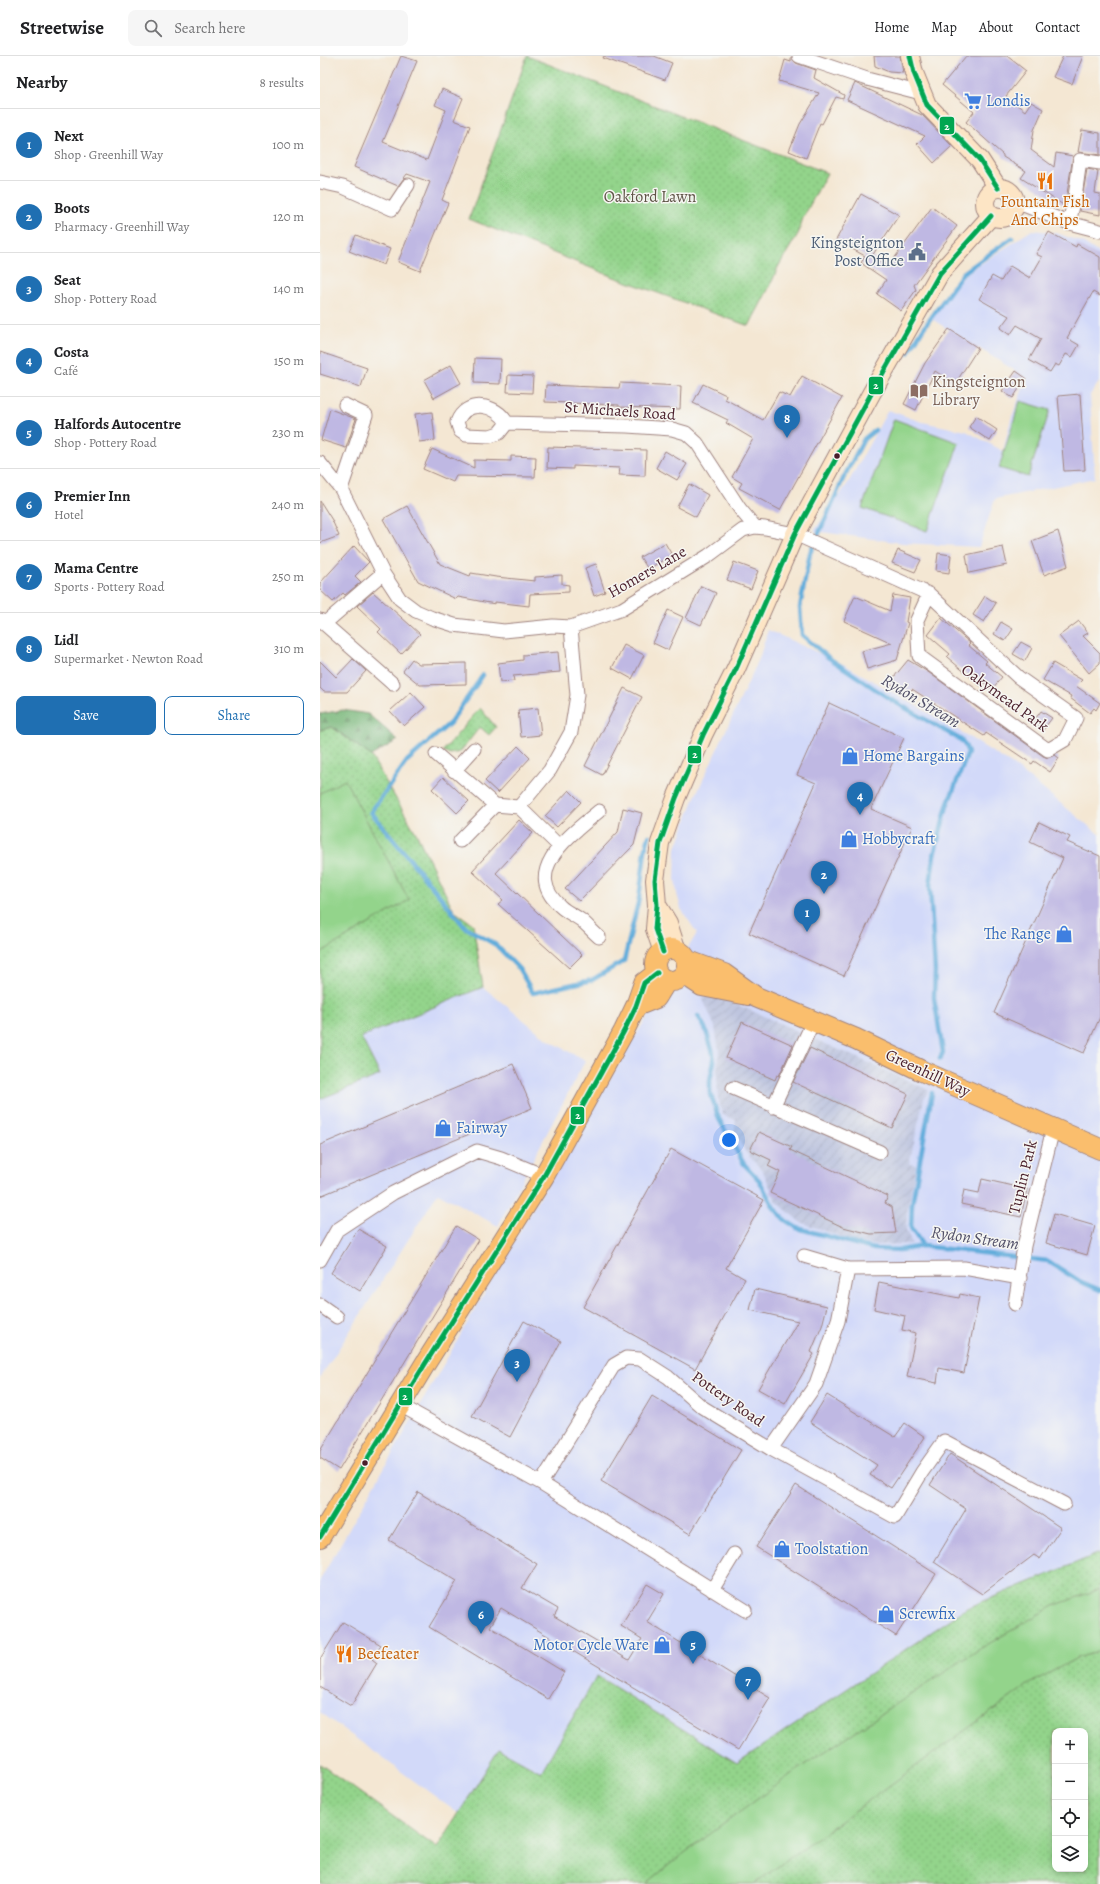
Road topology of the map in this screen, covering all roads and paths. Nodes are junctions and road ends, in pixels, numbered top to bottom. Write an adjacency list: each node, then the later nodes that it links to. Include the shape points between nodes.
1 (799, 56): 3 (street, via 867,79)
2 (910, 56): 3 (main road)
3 (921, 93): 7 (main road, via 927,105 980,160)
4 (1100, 163): 10 (street, via 1080,160)
5 (320, 182): 6 (street, via 343,187 392,209)
6 (408, 185)
7 (998, 188): 8 (main road, via 1008,190); 9 (main road, via 986,198 986,207)
8 (1016, 202): 9 (main road, via 1010,216 1000,219); 10 (street)
9 (991, 216): 17 (main road, via 971,236 936,280)
10 (1069, 222): 11 (street)
11 (1100, 231)
12 (345, 404): 15 (street, via 366,415)
13 (507, 423): 16 (street, St Michaels Road, via 627,426 672,429 686,433 697,443 740,509)
14 (320, 463): 15 (street, Homers Lane)
15 (341, 489): 18 (street, Homers Lane)
16 (755, 527): 17 (street); 21 (street, Homers Lane, via 743,530 708,556 622,609)
17 (801, 537): 19 (street, Oakymead Park); 32 (main road, via 704,735 666,822 657,861 654,929)
18 (383, 573): 20 (street); 21 (street, Homers Lane, via 400,599 416,611 454,625 504,631 553,626)
19 (929, 594): 19 (street, Oakymead Park, via 917,620 919,656 1048,750 1065,740 1076,718 1018,677)
20 (322, 622): 22 (street)
21 (572, 627): 27 (street, via 577,695 572,732 550,770)
22 (393, 684)
23 (474, 749): 25 (street)
24 (436, 754): 25 (street)
25 (454, 771): 26 (street)
26 (495, 805): 27 (street); 29 (street)
27 (519, 807): 30 (street)
28 (599, 811): 30 (street)
29 (460, 841)
30 (559, 846): 31 (street, via 545,876 547,890 560,906)
31 (599, 937)
32 (672, 965): 33 (main road, Greenhill Way, via 702,986 756,997); 39 (main road, via 656,998 636,1006)
33 (813, 1022): 35 (street); 36 (main road, Greenhill Way, via 856,1038 922,1071)
34 (733, 1088): 35 (street)
35 (773, 1107): 38 (street)
36 (1053, 1129): 37 (main road, Greenhill Way); 43 (street, Tuplin Park, via 1024,1246)
37 (1100, 1149)
38 (880, 1152)
39 (544, 1176): 41 (street, via 477,1151 392,1193 337,1230); 47 (main road)
40 (804, 1256): 42 (street)
41 (320, 1260)
42 (848, 1269): 43 (street, via 964,1268); 48 (street, Pottery Road, via 838,1321 816,1384)
43 (1020, 1278): 44 (street, Tuplin Park)
44 (1015, 1304)
45 (320, 1305): 46 (street)
46 (337, 1317)
47 (400, 1405): 49 (street); 51 (main road)
48 (771, 1449): 49 (street, Pottery Road, via 702,1407 668,1377 640,1359 626,1358 614,1365); 50 (street, via 895,1518 944,1441)
49 (541, 1483): 53 (street)
50 (1064, 1504)
51 (320, 1537)
52 (734, 1554): 53 (street)
53 (712, 1590): 54 (street)
54 (745, 1610)

